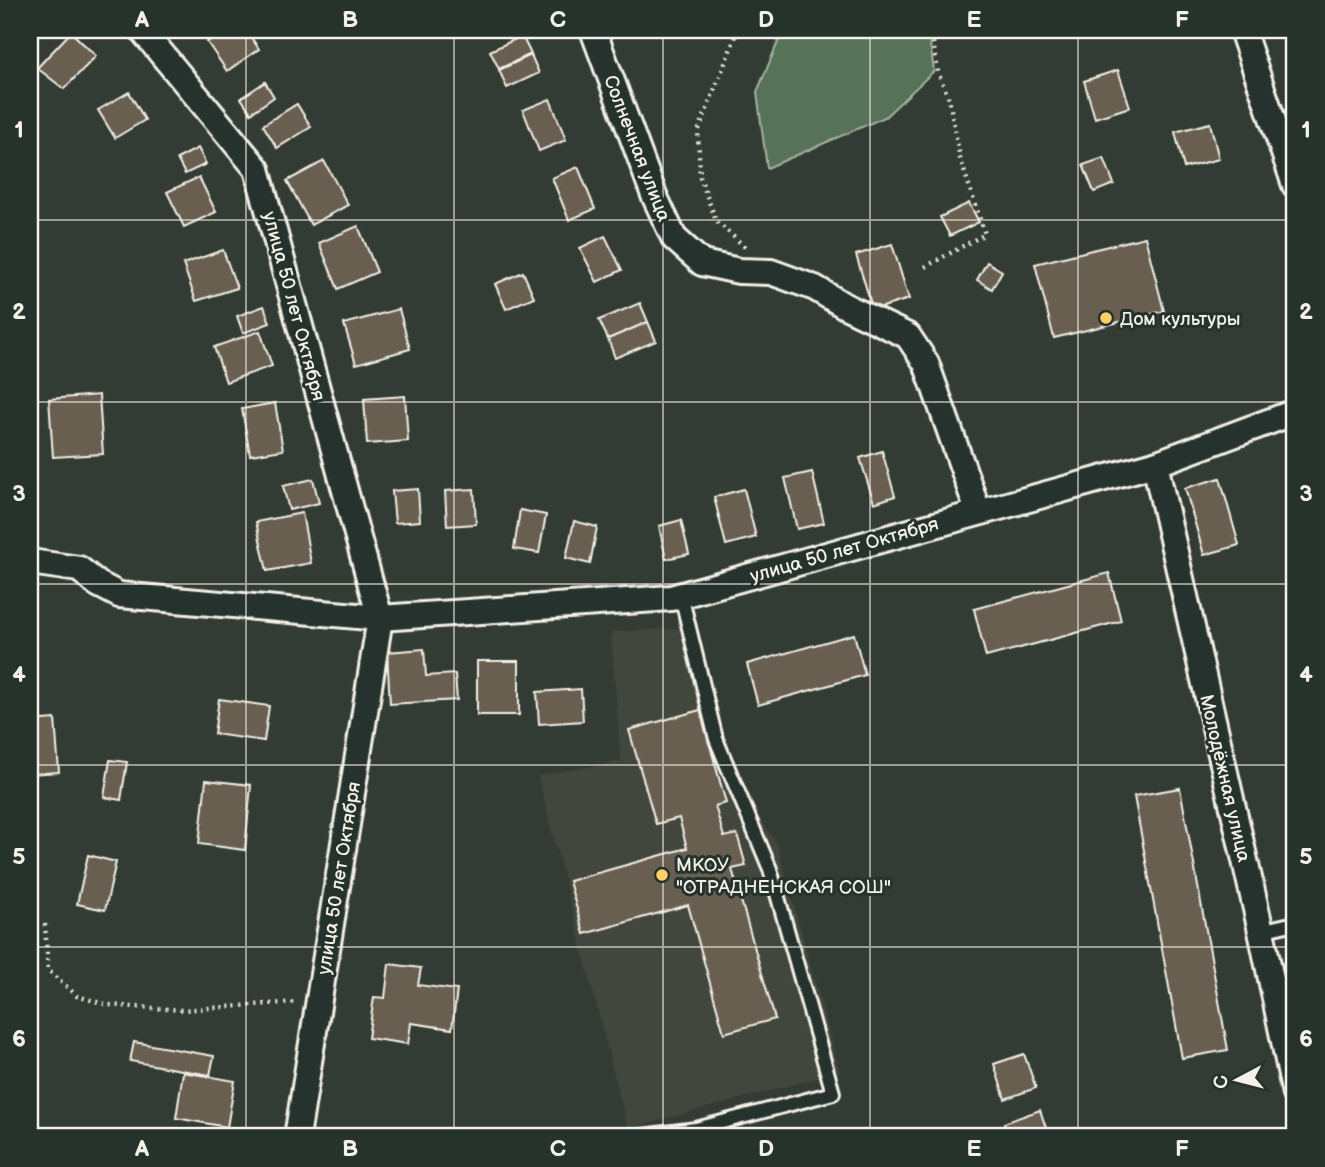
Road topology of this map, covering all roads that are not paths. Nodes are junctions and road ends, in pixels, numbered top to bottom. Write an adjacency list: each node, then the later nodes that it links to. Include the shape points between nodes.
1 (142, 30): 10 (street, улица 50 лет Октября, via 257,169)
2 (593, 30): 7 (street, Солнечная улица, via 674,238 702,263 771,272 815,288 908,336 926,363)
3 (1242, 30): 4 (street)
4 (1295, 185)
5 (1295, 412): 6 (street, улица 50 лет Октября)
6 (1155, 464): 7 (street, улица 50 лет Октября); 12 (street, Молодёжная улица)
7 (978, 512): 9 (street, улица 50 лет Октября)
8 (30, 562): 10 (street, улица 50 лет Октября, via 79,569 119,595)
9 (681, 595): 10 (street, улица 50 лет Октября); 15 (lane, via 716,739 769,869 833,1093 696,1129)
10 (380, 618): 14 (street, улица 50 лет Октября)
11 (1295, 923): 12 (lane)
12 (1261, 931): 13 (street, Молодёжная улица)
13 (1295, 1094)
14 (297, 1137)
15 (634, 1137)

